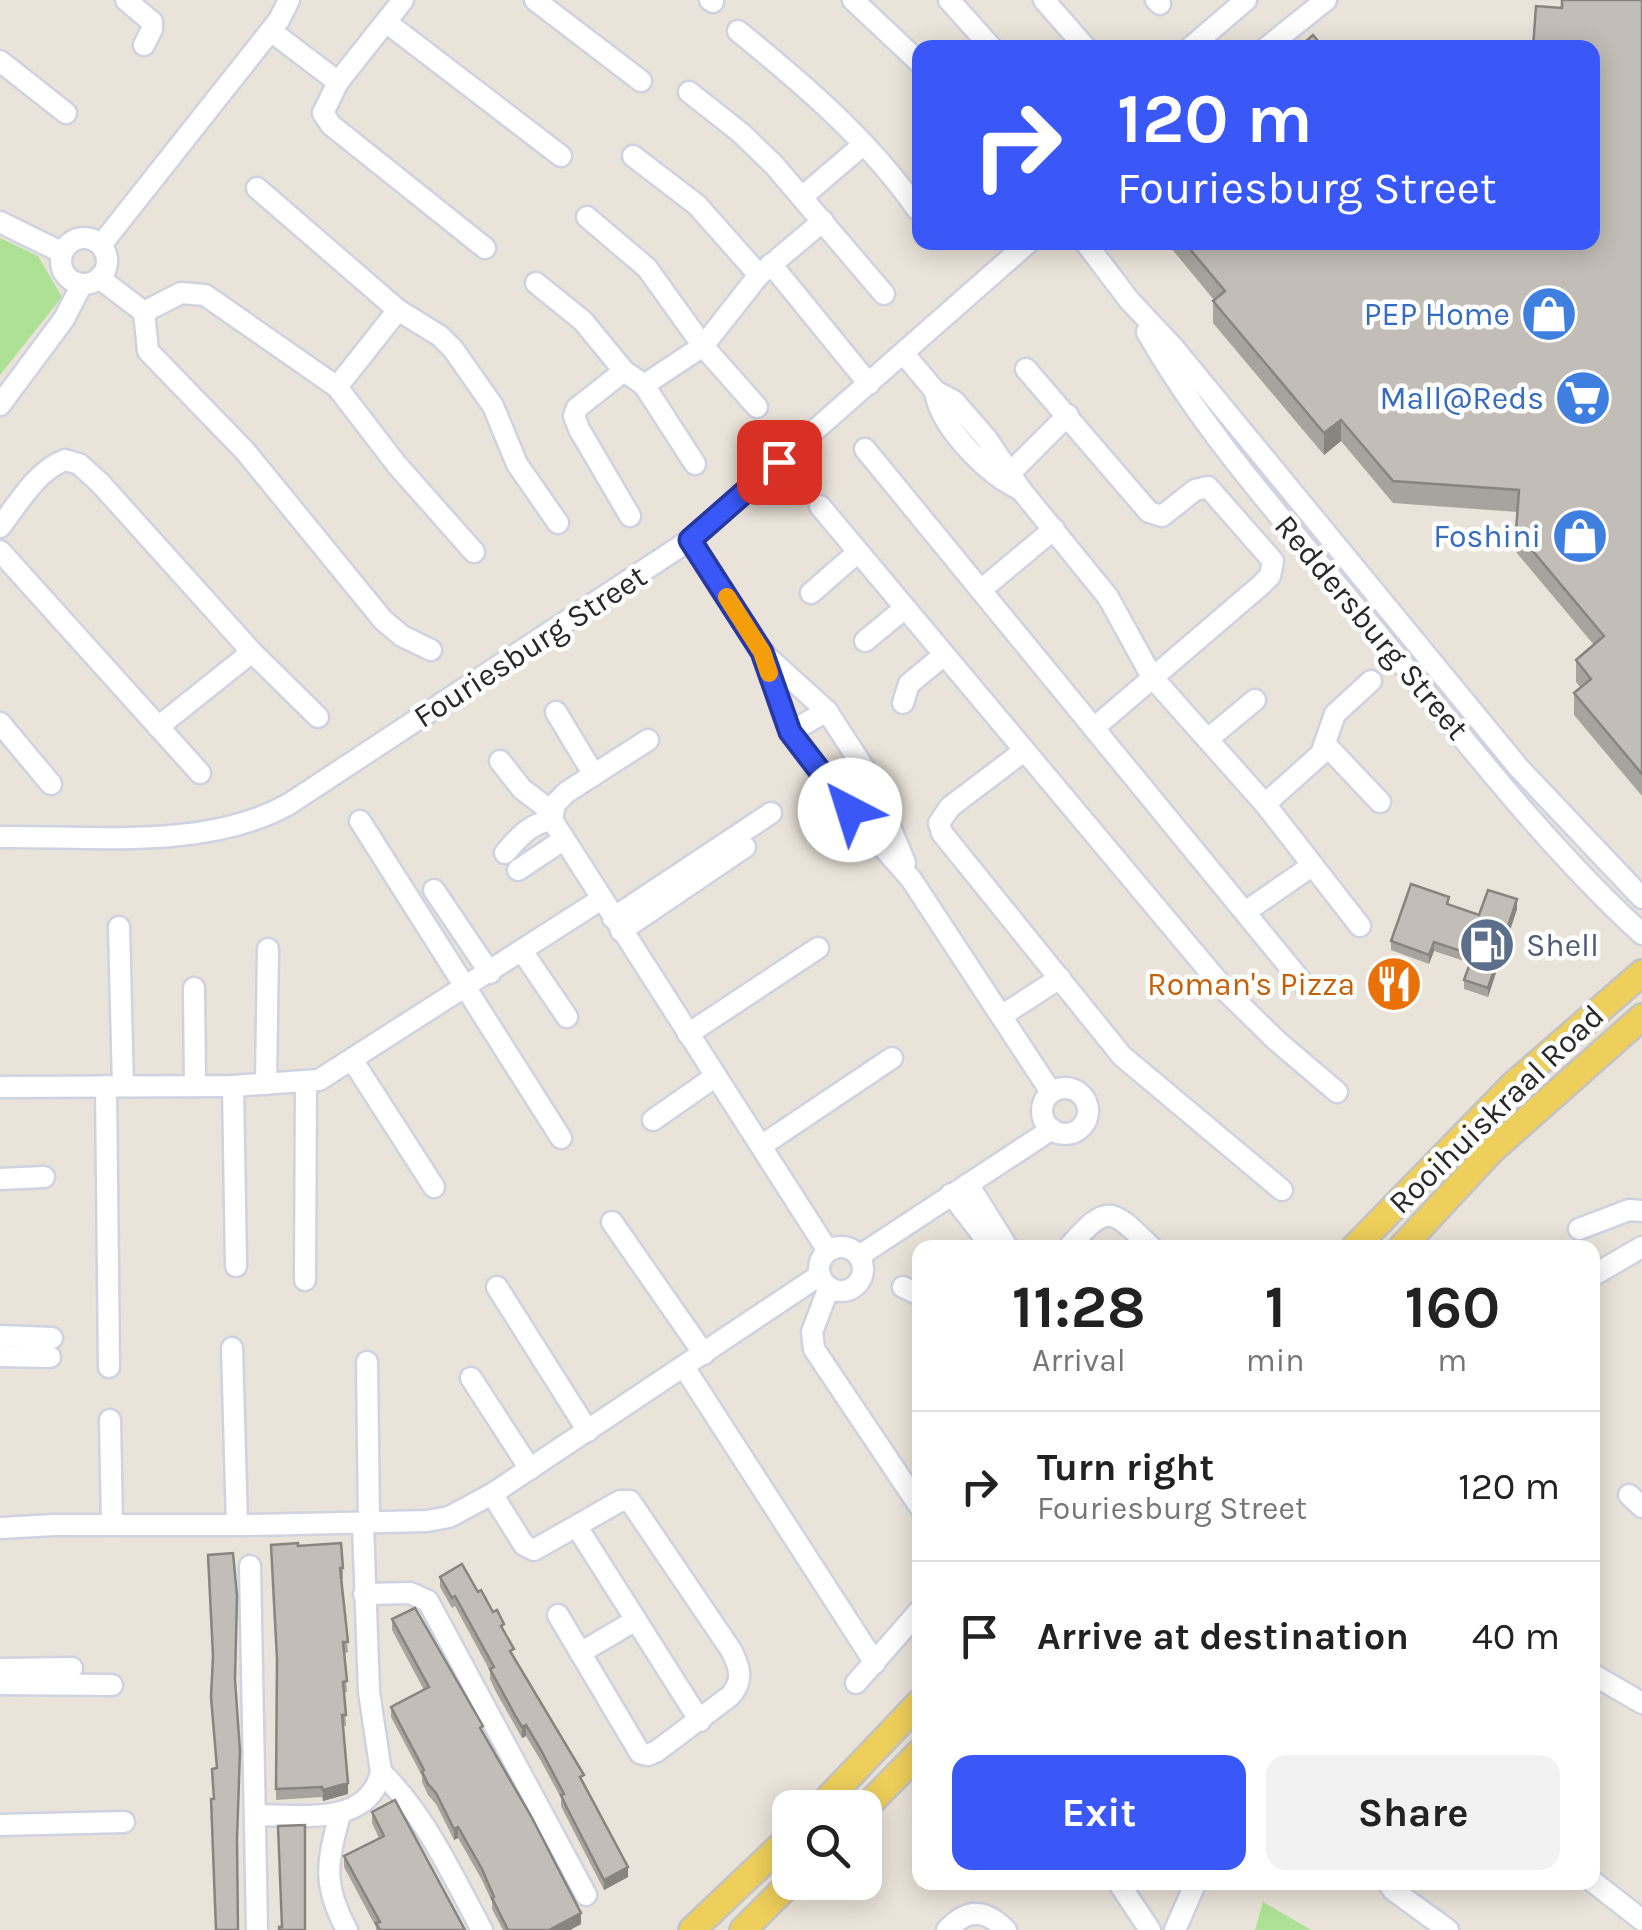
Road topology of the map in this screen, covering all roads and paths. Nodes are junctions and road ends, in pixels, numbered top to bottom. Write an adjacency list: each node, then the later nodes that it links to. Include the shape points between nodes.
1 (126, 0): 20 (street, via 152,22)
2 (289, 0): 13 (street)
3 (305, 0): 13 (street)
4 (404, 0): 12 (street)
5 (853, 0): 21 (street)
6 (950, 0): 15 (street)
7 (1044, 0): 16 (street)
8 (1246, 0): 17 (street)
9 (1306, 0): 18 (street)
10 (1326, 0): 19 (street)
11 (549, 4): 24 (street)
12 (386, 22): 25 (street); 28 (street)
13 (275, 26): 25 (street); 36 (street)
14 (738, 31): 27 (street)
15 (985, 40)
16 (1079, 40)
17 (1199, 40)
18 (1262, 40)
19 (1276, 40)
20 (144, 45)
21 (912, 55)
22 (0, 62): 23 (street, via 56,113)
23 (0, 77)
24 (641, 81)
25 (338, 82): 37 (street, via 324,110 327,121)
26 (689, 92): 31 (street)
27 (864, 144): 31 (street); 32 (street)
28 (562, 156)
29 (633, 156): 41 (street, via 698,205)
30 (257, 188): 46 (street)
31 (802, 197): 34 (street)
32 (912, 203)
33 (587, 217): 48 (street, via 639,259)
34 (823, 221): 41 (street); 44 (street)
35 (0, 222): 40 (street)
36 (101, 245): 40 (street, via 80,237); 42 (street, via 107,258)
37 (484, 248)
38 (1020, 250): 49 (street, Fouriesburg Street)
39 (1091, 250): 45 (street, Reddersburg Street)
40 (62, 252): 42 (street, via 63,272)
41 (765, 270): 48 (street); 52 (street)
42 (90, 281): 47 (street); 55 (street)
43 (536, 283): 51 (street, via 582,321)
44 (884, 294)
45 (1128, 300): 109 (street, Reddersburg Street, via 1173,346 1519,768); 115 (street, Reddersburg Street, via 1270,504 1502,784)
46 (398, 310): 54 (street); 63 (street, via 453,349)
47 (144, 312): 54 (street, via 182,293 206,295); 74 (street, via 145,344 161,368 245,451 383,620)
48 (703, 346): 53 (street); 56 (street)
49 (904, 354): 52 (street, Fouriesburg Street); 60 (street, via 951,399 966,430)
50 (1026, 369): 57 (street)
51 (624, 371): 53 (street); 62 (street, via 574,416)
52 (869, 384): 66 (street, Fouriesburg Street)
53 (644, 385): 59 (street)
54 (337, 388): 68 (street)
55 (0, 405)
56 (757, 407)
57 (1068, 416): 60 (street); 78 (street, via 1149,512 1162,516 1208,487 1273,562 1270,576)
58 (865, 449): 70 (street)
59 (696, 464)
60 (1011, 481): 65 (street)
61 (820, 506): 69 (street)
62 (630, 516)
63 (558, 523)
64 (0, 527): 75 (street, via 50,469 65,460 79,464)
65 (1054, 529): 70 (street); 78 (street, via 1108,597)
66 (690, 540): 76 (street); 102 (street, Fouriesburg Street, via 262,819 194,835)
67 (0, 551): 86 (street)
68 (474, 552)
69 (858, 552): 71 (street); 72 (street)
70 (980, 590): 87 (street)
71 (811, 594)
72 (905, 608): 73 (street); 77 (street)
73 (865, 642)
74 (431, 650)
75 (252, 652): 84 (street); 86 (street)
76 (762, 652): 82 (street); 88 (street)
77 (944, 655): 81 (street, via 909,684); 92 (street)
78 (1152, 676): 87 (street); 90 (street)
79 (1370, 680): 91 (street, via 1334,714)
80 (1256, 700): 90 (street)
81 (903, 703)
82 (827, 710): 88 (street); 107 (street, via 870,776)
83 (556, 712): 95 (street)
84 (318, 717)
85 (0, 723): 96 (street)
86 (158, 727): 94 (street)
87 (1094, 728): 111 (street)
88 (790, 732): 107 (street)
89 (648, 740): 95 (street)
90 (1208, 740): 98 (street)
91 (1326, 745): 97 (street); 98 (street)
92 (1024, 751): 120 (street, via 938,824); 138 (street, via 1226,991)
93 (500, 761): 100 (street)
94 (200, 773)
95 (594, 775): 100 (street, via 566,792)
96 (50, 784)
97 (1380, 802)
98 (1265, 804): 106 (street)
99 (771, 812): 112 (street)
100 (552, 816): 103 (street); 103 (street, via 532,824 511,862)
101 (360, 821): 121 (street)
102 (0, 838)
103 (563, 840): 110 (street)
104 (745, 847): 112 (street)
105 (394, 851): 121 (street)
106 (1313, 865): 111 (street); 113 (street)
107 (911, 879): 124 (street)
108 (434, 890): 121 (street)
109 (1642, 898)
110 (600, 900): 112 (street); 118 (street)
111 (1246, 912): 122 (street)
112 (617, 924): 127 (street)
113 (1360, 926)
114 (120, 927): 134 (street)
115 (1642, 934)
116 (818, 948): 127 (street)
117 (268, 950): 131 (street)
118 (522, 951): 121 (street); 126 (street)
119 (1642, 973): 155 (main road, Rooihuiskraal Road, via 1514,1084)
120 (1060, 978): 124 (street); 147 (street, via 1136,1070)
121 (478, 980): 129 (street); 141 (street)
122 (1306, 987)
123 (194, 988): 133 (street)
124 (1001, 1016): 137 (street)
125 (1642, 1017): 156 (main road, Rooihuiskraal Road, via 1492,1150)
126 (566, 1018)
127 (688, 1034): 130 (street)
128 (892, 1058): 142 (street)
129 (353, 1061): 132 (street); 145 (street)
130 (716, 1076): 139 (street); 142 (street)
131 (266, 1084): 132 (street); 135 (street)
132 (306, 1084): 162 (street)
133 (194, 1085): 134 (street); 135 (street)
134 (115, 1086): 136 (street); 170 (street)
135 (233, 1086): 160 (street)
136 (0, 1087)
137 (1051, 1092): 140 (street, via 1042,1114); 140 (street, via 1076,1090 1088,1110 1075,1131)
138 (1337, 1092)
139 (653, 1120)
140 (1052, 1129): 146 (street)
141 (561, 1138)
142 (761, 1146): 158 (street)
143 (0, 1178): 144 (street)
144 (44, 1178)
145 (434, 1187)
146 (960, 1189): 151 (street); 152 (street); 159 (street)
147 (1282, 1190)
148 (1642, 1211): 150 (street)
149 (612, 1222): 167 (street)
150 (1580, 1229)
151 (988, 1240)
152 (1001, 1240)
153 (1075, 1240): 154 (street, via 1107,1215 1119,1216)
154 (1144, 1240)
155 (1362, 1240)
156 (1408, 1240)
157 (1642, 1247): 161 (street)
158 (828, 1251): 159 (street, via 841,1247); 163 (street, via 820,1262)
159 (858, 1256): 163 (street, via 863,1270 857,1284 844,1291)
160 (236, 1266)
161 (1600, 1271)
162 (306, 1280)
163 (825, 1281): 167 (street); 177 (street, via 814,1349)
164 (498, 1287): 174 (street)
165 (0, 1336): 168 (street, via 51,1348)
166 (232, 1348): 180 (street)
167 (704, 1354): 171 (street)
168 (0, 1356)
169 (367, 1362): 178 (street)
170 (109, 1367)
171 (684, 1367): 174 (street); 189 (street)
172 (471, 1378): 175 (street)
173 (110, 1420): 179 (street)
174 (588, 1431): 175 (street)
175 (530, 1469): 176 (street)
176 (492, 1494): 178 (street, via 449,1517); 181 (street, via 529,1548 538,1550)
177 (912, 1495)
178 (366, 1523): 180 (street); 184 (street)
179 (112, 1525): 180 (street); 182 (street)
180 (238, 1525)
181 (577, 1527): 187 (street); 198 (street, via 630,1501 730,1650 738,1684)
182 (0, 1528)
183 (250, 1566): 204 (street)
184 (364, 1594): 200 (street); 212 (street, via 428,1600)
185 (558, 1615): 188 (street)
186 (912, 1619): 189 (street)
187 (636, 1620): 188 (street); 198 (street)
188 (580, 1654): 198 (street, via 640,1752 658,1752)
189 (874, 1663): 194 (street)
190 (72, 1668): 191 (street)
191 (0, 1669)
192 (1600, 1679): 196 (street)
193 (0, 1684): 195 (street)
194 (856, 1684)
195 (112, 1685)
196 (1642, 1704)
197 (912, 1710): 201 (main road)
198 (700, 1721)
199 (912, 1760): 202 (main road)
200 (382, 1772): 203 (street, via 372,1793); 217 (street, via 422,1820)
201 (836, 1790)
202 (882, 1791)
203 (340, 1814): 204 (street); 216 (street, via 328,1881)
204 (256, 1815): 215 (street)
205 (124, 1822): 206 (street)
206 (0, 1824)
207 (772, 1854): 218 (main road)
208 (1600, 1886): 214 (street)
209 (1123, 1890): 222 (street)
210 (1192, 1890): 223 (street)
211 (1393, 1890): 224 (street)
212 (586, 1895)
213 (773, 1900): 219 (main road)
214 (1642, 1920)
215 (257, 1930)
216 (347, 1930)
217 (482, 1930)
218 (692, 1930)
219 (743, 1930)
220 (946, 1930): 221 (street, via 976,1912)
221 (1006, 1930)
222 (1150, 1930)
223 (1175, 1930)
224 (1448, 1930)

